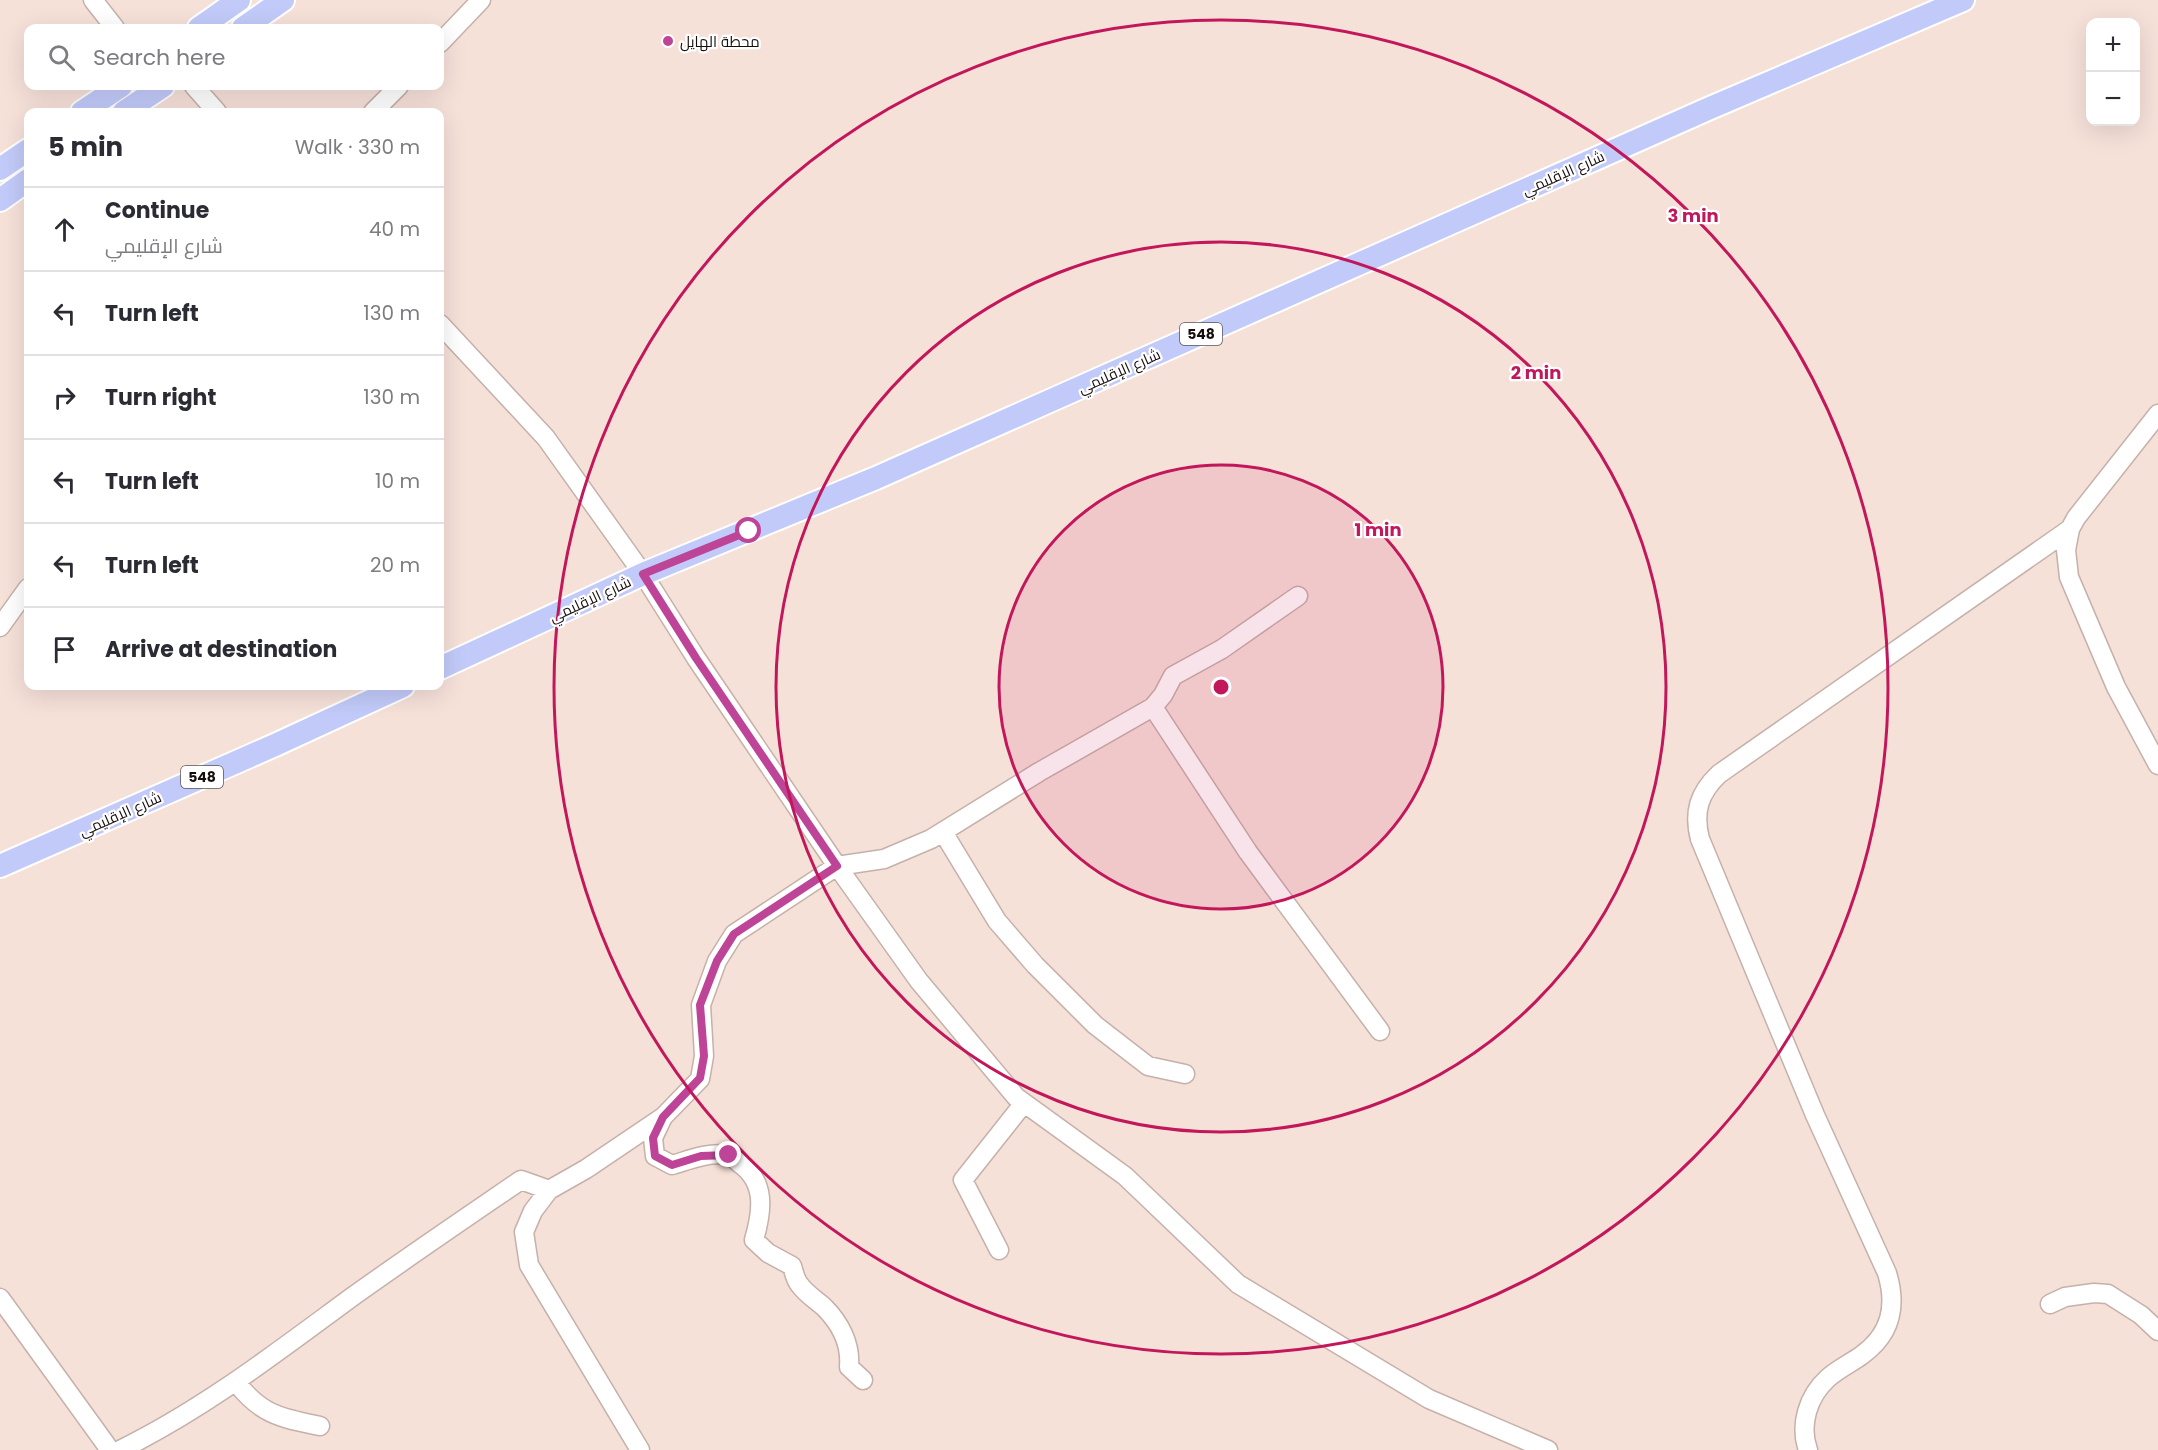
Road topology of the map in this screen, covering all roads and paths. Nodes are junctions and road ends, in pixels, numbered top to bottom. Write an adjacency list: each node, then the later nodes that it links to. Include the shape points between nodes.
1 (93, 0): 6 (street)
2 (239, 0): 7 (main road)
3 (283, 0): 8 (main road)
4 (481, 0): 9 (street)
5 (1963, 0): 25 (main road, شارع الإقليمي / 548, via 876,478)
6 (112, 24)
7 (205, 24)
8 (249, 24)
9 (444, 39)
10 (115, 90): 14 (main road)
11 (157, 90): 15 (main road)
12 (198, 90): 16 (street)
13 (395, 90): 17 (street)
14 (88, 108)
15 (130, 108)
16 (214, 108)
17 (377, 108)
18 (24, 153): 19 (main road)
19 (0, 170)
20 (24, 183): 21 (main road)
21 (0, 200)
22 (444, 328): 25 (street, via 546,438)
23 (2158, 414): 24 (street)
24 (2070, 529): 32 (street, via 2066,550 2069,577 2116,687); 52 (street, via 1719,774 1698,804 1700,839 1892,1288 1891,1313 1882,1336 1863,1355 1828,1378 1812,1398 1804,1434)
25 (643, 574): 29 (main road, شارع الإقليمي / 548); 34 (street)
26 (24, 594): 28 (street)
27 (1298, 596): 31 (street, via 1222,649 1173,676)
28 (0, 627)
29 (444, 666)
30 (394, 690): 35 (main road, شارع الإقليمي / 548)
31 (1153, 707): 33 (street); 36 (street, via 1248,852)
32 (2158, 765)
33 (944, 832): 34 (street, via 884,859); 37 (street, via 997,921 1035,966 1095,1026 1148,1066)
34 (837, 866): 38 (street, via 919,981); 39 (street, via 734,934 717,961 700,1005 704,1056 700,1078)
35 (0, 867)
36 (1380, 1031)
37 (1185, 1074)
38 (1024, 1103): 41 (street, via 963,1180); 51 (street, via 1125,1176 1238,1284 1429,1399)
39 (663, 1117): 40 (street); 45 (street, via 653,1138 655,1156 672,1165 701,1156 729,1155 747,1168 760,1189 761,1216 754,1240 792,1266 797,1282 842,1330 850,1353 849,1367)
40 (549, 1190): 46 (street, via 521,1180 411,1254); 50 (street, via 533,1211 524,1232 530,1265)
41 (999, 1250)
42 (0, 1298): 48 (street)
43 (2050, 1304): 44 (street, via 2065,1297 2108,1294)
44 (2158, 1331)
45 (863, 1380)
46 (236, 1382): 47 (street, via 262,1410); 49 (street)
47 (320, 1426)
48 (110, 1450)
49 (120, 1450)
50 (640, 1450)
51 (1548, 1450)
52 (1808, 1450)

